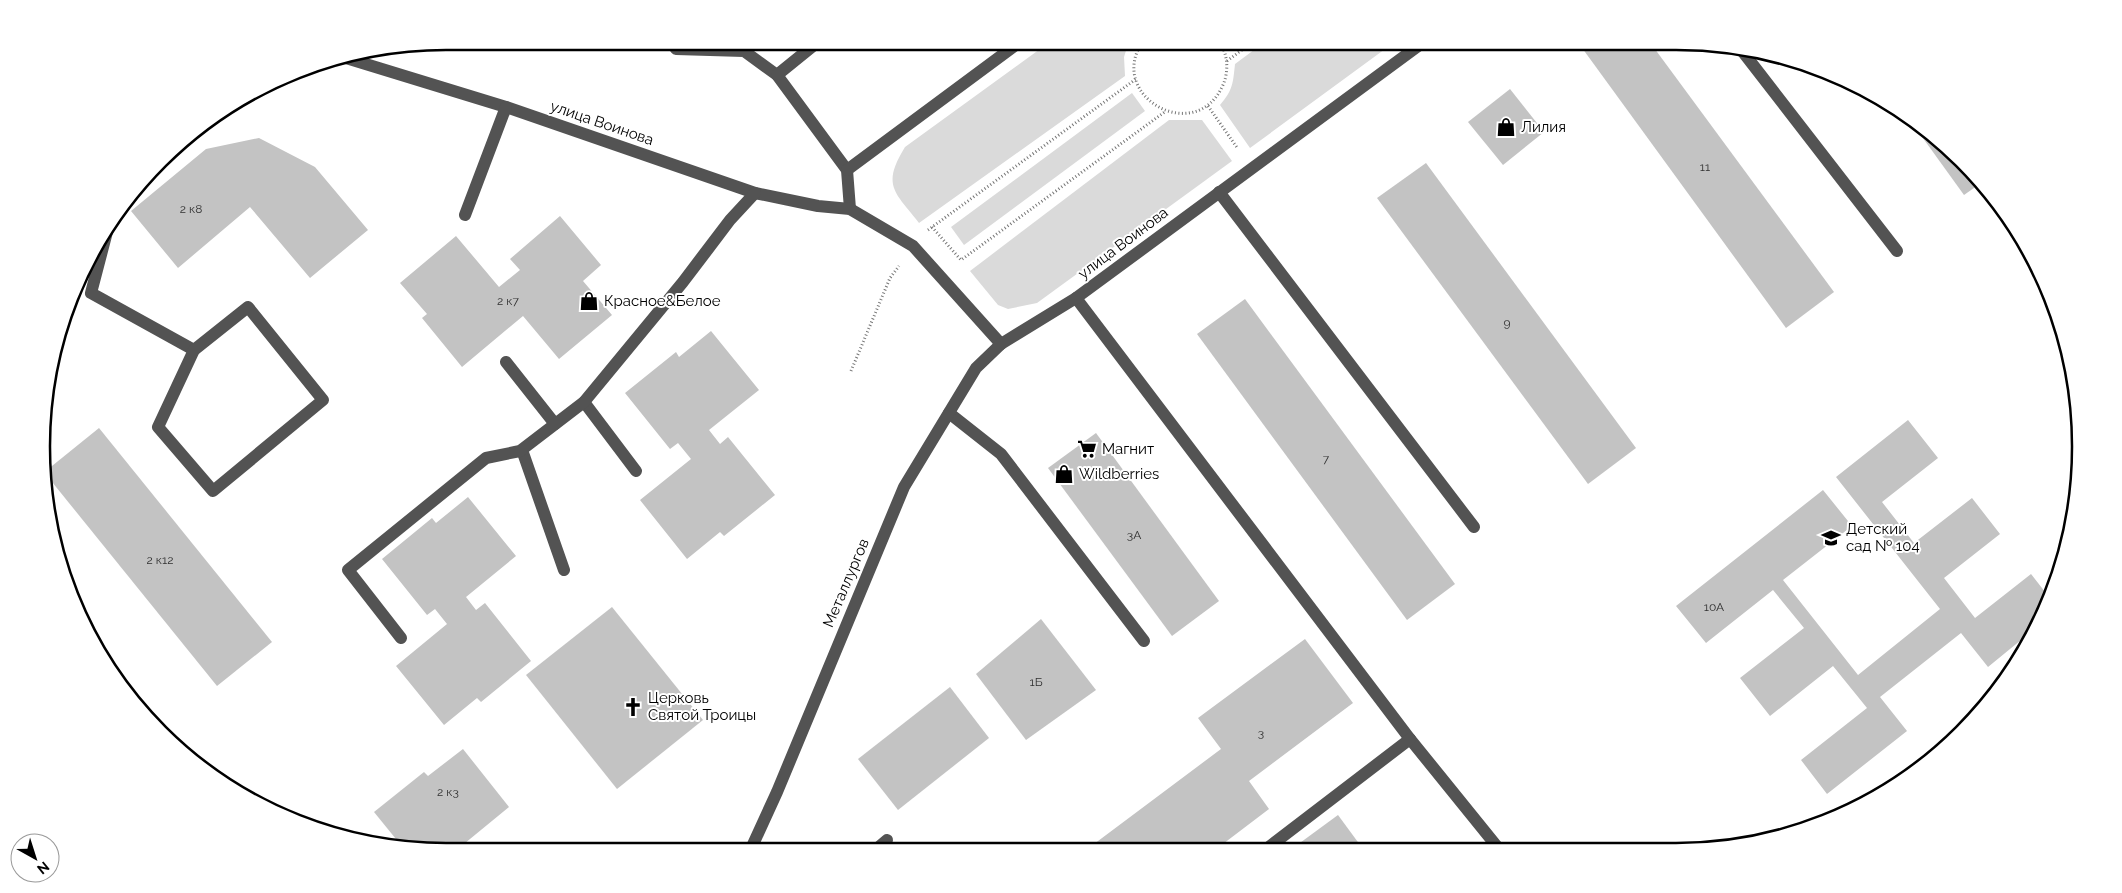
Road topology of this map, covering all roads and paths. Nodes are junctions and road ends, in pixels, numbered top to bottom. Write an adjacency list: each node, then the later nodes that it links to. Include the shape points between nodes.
1 (710, 50): 11 (street, via 744,51)
2 (808, 50): 11 (street)
3 (1009, 50): 17 (street)
4 (1137, 50): 12 (path, via 1134,63)
5 (1224, 50): 10 (path)
6 (1242, 50): 10 (path)
7 (1413, 50): 16 (street, улица Воинова)
8 (1748, 57): 25 (street)
9 (356, 61): 14 (street, улица Воинова)
10 (1227, 61): 13 (path, via 1226,77)
11 (777, 75): 17 (street)
12 (1136, 79): 15 (path, via 1142,93); 22 (path)
13 (1208, 106): 15 (path, via 1182,114); 16 (path)
14 (506, 108): 18 (street, улица Воинова); 21 (street)
15 (1166, 111): 22 (path, via 961,260)
16 (1251, 168): 19 (street, улица Воинова)
17 (847, 170): 20 (street)
18 (755, 192): 20 (street, улица Воинова, via 818,206); 31 (street)
19 (1219, 192): 26 (street, улица Воинова); 36 (street)
20 (850, 209): 23 (street, улица Воинова)
21 (465, 215)
22 (932, 226): 23 (path)
23 (913, 246): 27 (street, улица Воинова); 30 (path, via 890,278)
24 (103, 249): 28 (street, via 91,293)
25 (1897, 252)
26 (1076, 298): 27 (street, улица Воинова); 40 (street)
27 (1001, 344): 32 (street, Металлургов, via 976,368)
28 (194, 350): 28 (street, via 158,426 213,491 323,400 248,307)
29 (506, 362): 33 (street)
30 (851, 370)
31 (584, 402): 33 (street); 35 (street)
32 (949, 413): 39 (street, via 1001,454); 42 (street, Металлургов, via 904,487)
33 (555, 424): 34 (street)
34 (522, 450): 37 (street); 38 (street, via 486,458 348,570)
35 (636, 470)
36 (1474, 527)
37 (564, 570)
38 (401, 638)
39 (1144, 641)
40 (1410, 739): 44 (street); 45 (street)
41 (887, 840): 43 (street)
42 (754, 843)
43 (883, 843)
44 (1274, 843)
45 (1493, 843)

